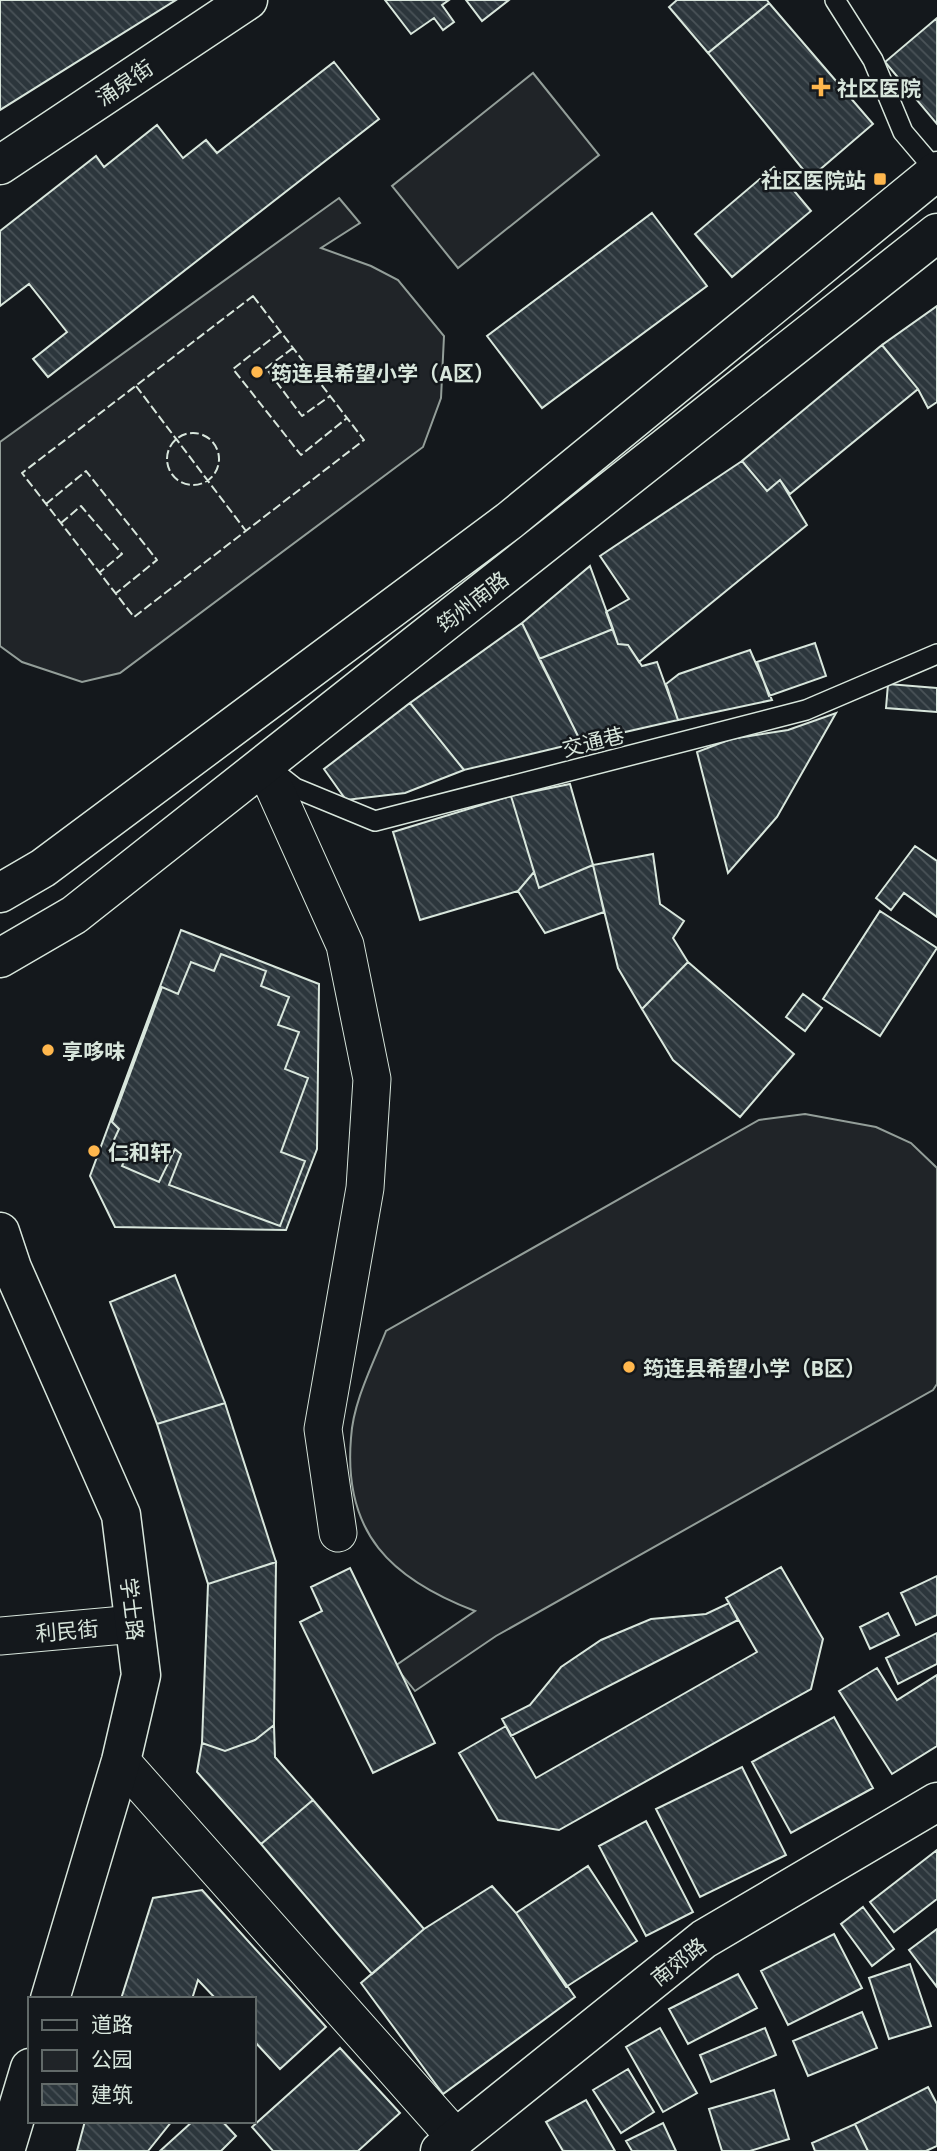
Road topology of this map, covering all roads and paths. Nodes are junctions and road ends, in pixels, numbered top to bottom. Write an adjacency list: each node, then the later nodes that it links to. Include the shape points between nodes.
1 (248, 0): 3 (main road, 涌泉街)
2 (835, 0): 4 (lane, via 873,60 903,132)
3 (0, 165)
4 (937, 172): 8 (main road, 筠州南路, via 509,521 43,868)
5 (937, 233): 7 (main road, 筠州南路)
6 (937, 654): 7 (lane, 交通巷, via 806,710 375,821 295,788)
7 (264, 765): 9 (main road, 筠州南路, via 74,915); 12 (street, via 345,945 372,1079 365,1188 323,1429)
8 (0, 893)
9 (0, 958)
10 (0, 1232): 11 (main road, 学士路)
11 (6, 1271): 13 (main road, 学士路, via 121,1515)
12 (338, 1533)
13 (135, 1625): 14 (street, 利民街); 15 (main road, 学士路, via 141,1675)
14 (0, 1636)
15 (121, 1761): 17 (main road, 学士路); 19 (street)
16 (937, 1802): 19 (main road, 南郊路, via 704,1939)
17 (51, 1997)
18 (28, 2075): 20 (main road)
19 (448, 2145)
20 (5, 2151)

